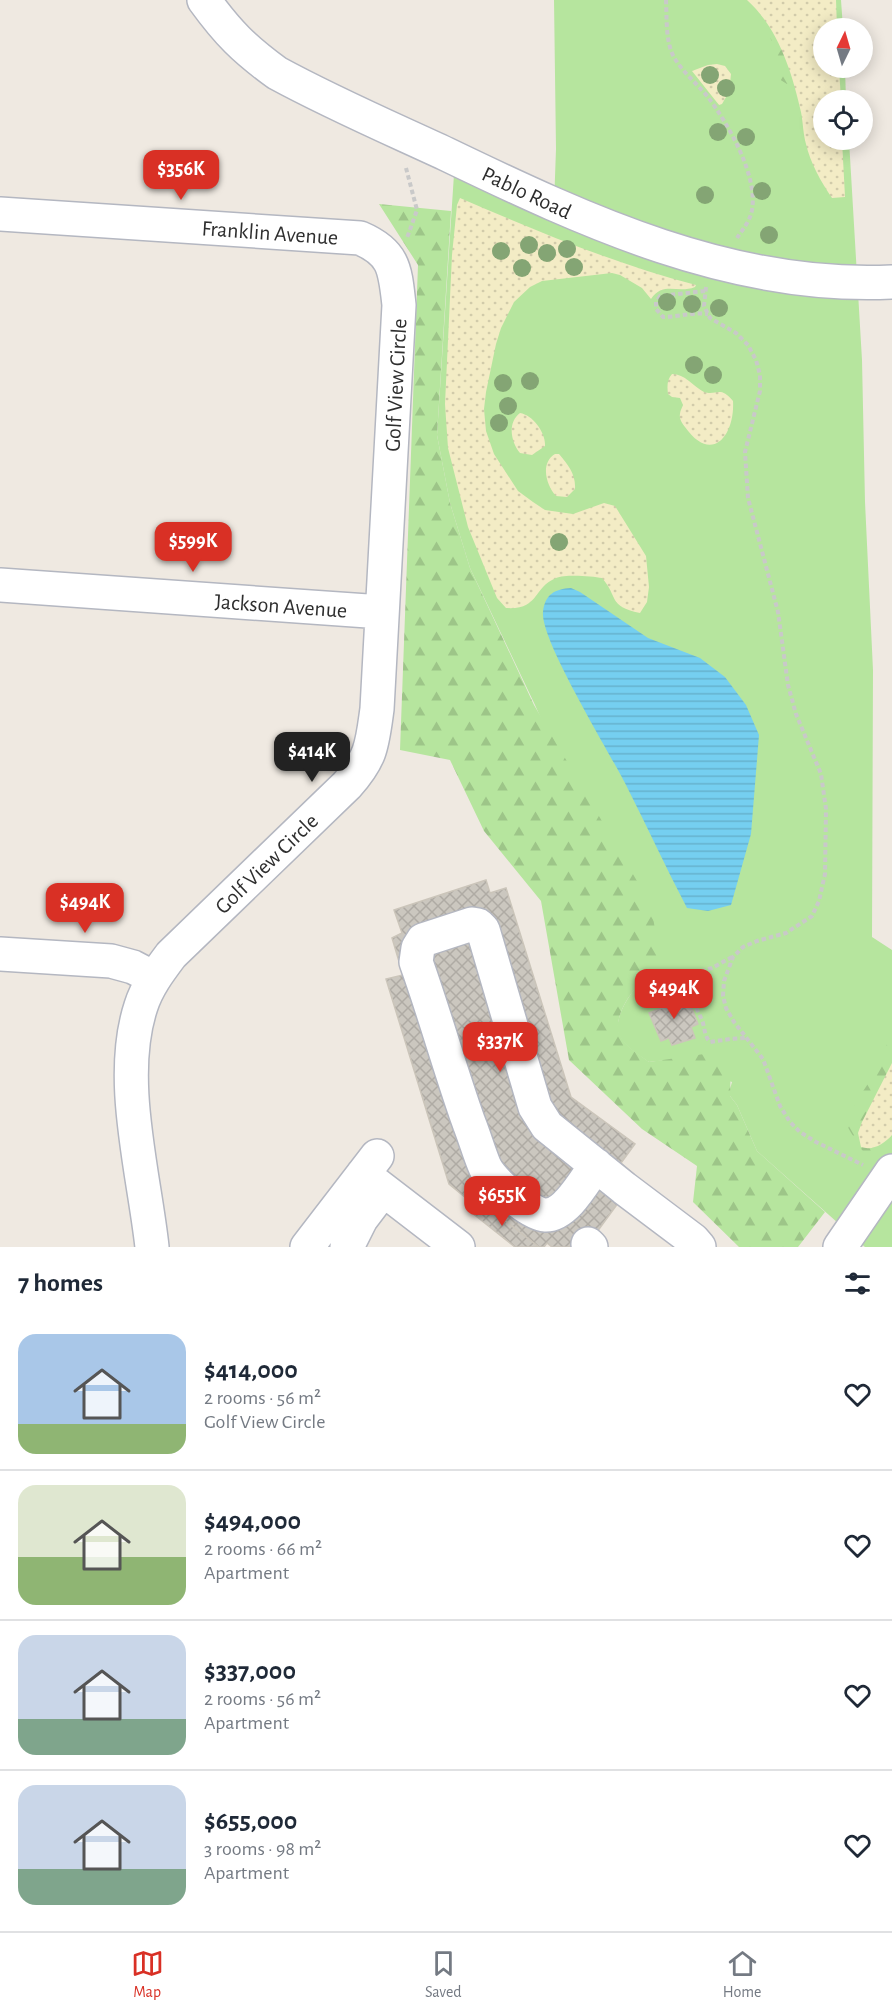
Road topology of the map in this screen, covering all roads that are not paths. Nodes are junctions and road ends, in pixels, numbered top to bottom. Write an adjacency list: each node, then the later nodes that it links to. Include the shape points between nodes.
1 (204, 0): 4 (street, Pablo Road, via 226,30 277,73 712,277 756,272 812,280)
2 (0, 214): 3 (street, Franklin Avenue)
3 (360, 238): 6 (street, Golf View Circle, via 377,245 390,259 399,305)
4 (892, 282)
5 (0, 585): 6 (street, Jackson Avenue)
6 (382, 612): 8 (street, Golf View Circle, via 372,747 361,770 171,955)
7 (0, 954): 8 (street, via 111,961)
8 (154, 978): 12 (street, Golf View Circle, via 141,1005 131,1070 132,1104)
9 (596, 1165): 9 (street, via 547,1126 535,1107 483,930 472,924 423,940 416,962 459,1096 492,1176 532,1210 545,1215 568,1204); 16 (street)
10 (374, 1173): 13 (street); 14 (street, via 361,1219); 15 (street)
11 (889, 1175): 17 (street)
12 (152, 1247)
13 (307, 1247)
14 (347, 1247)
15 (458, 1247)
16 (699, 1247)
17 (840, 1247)

